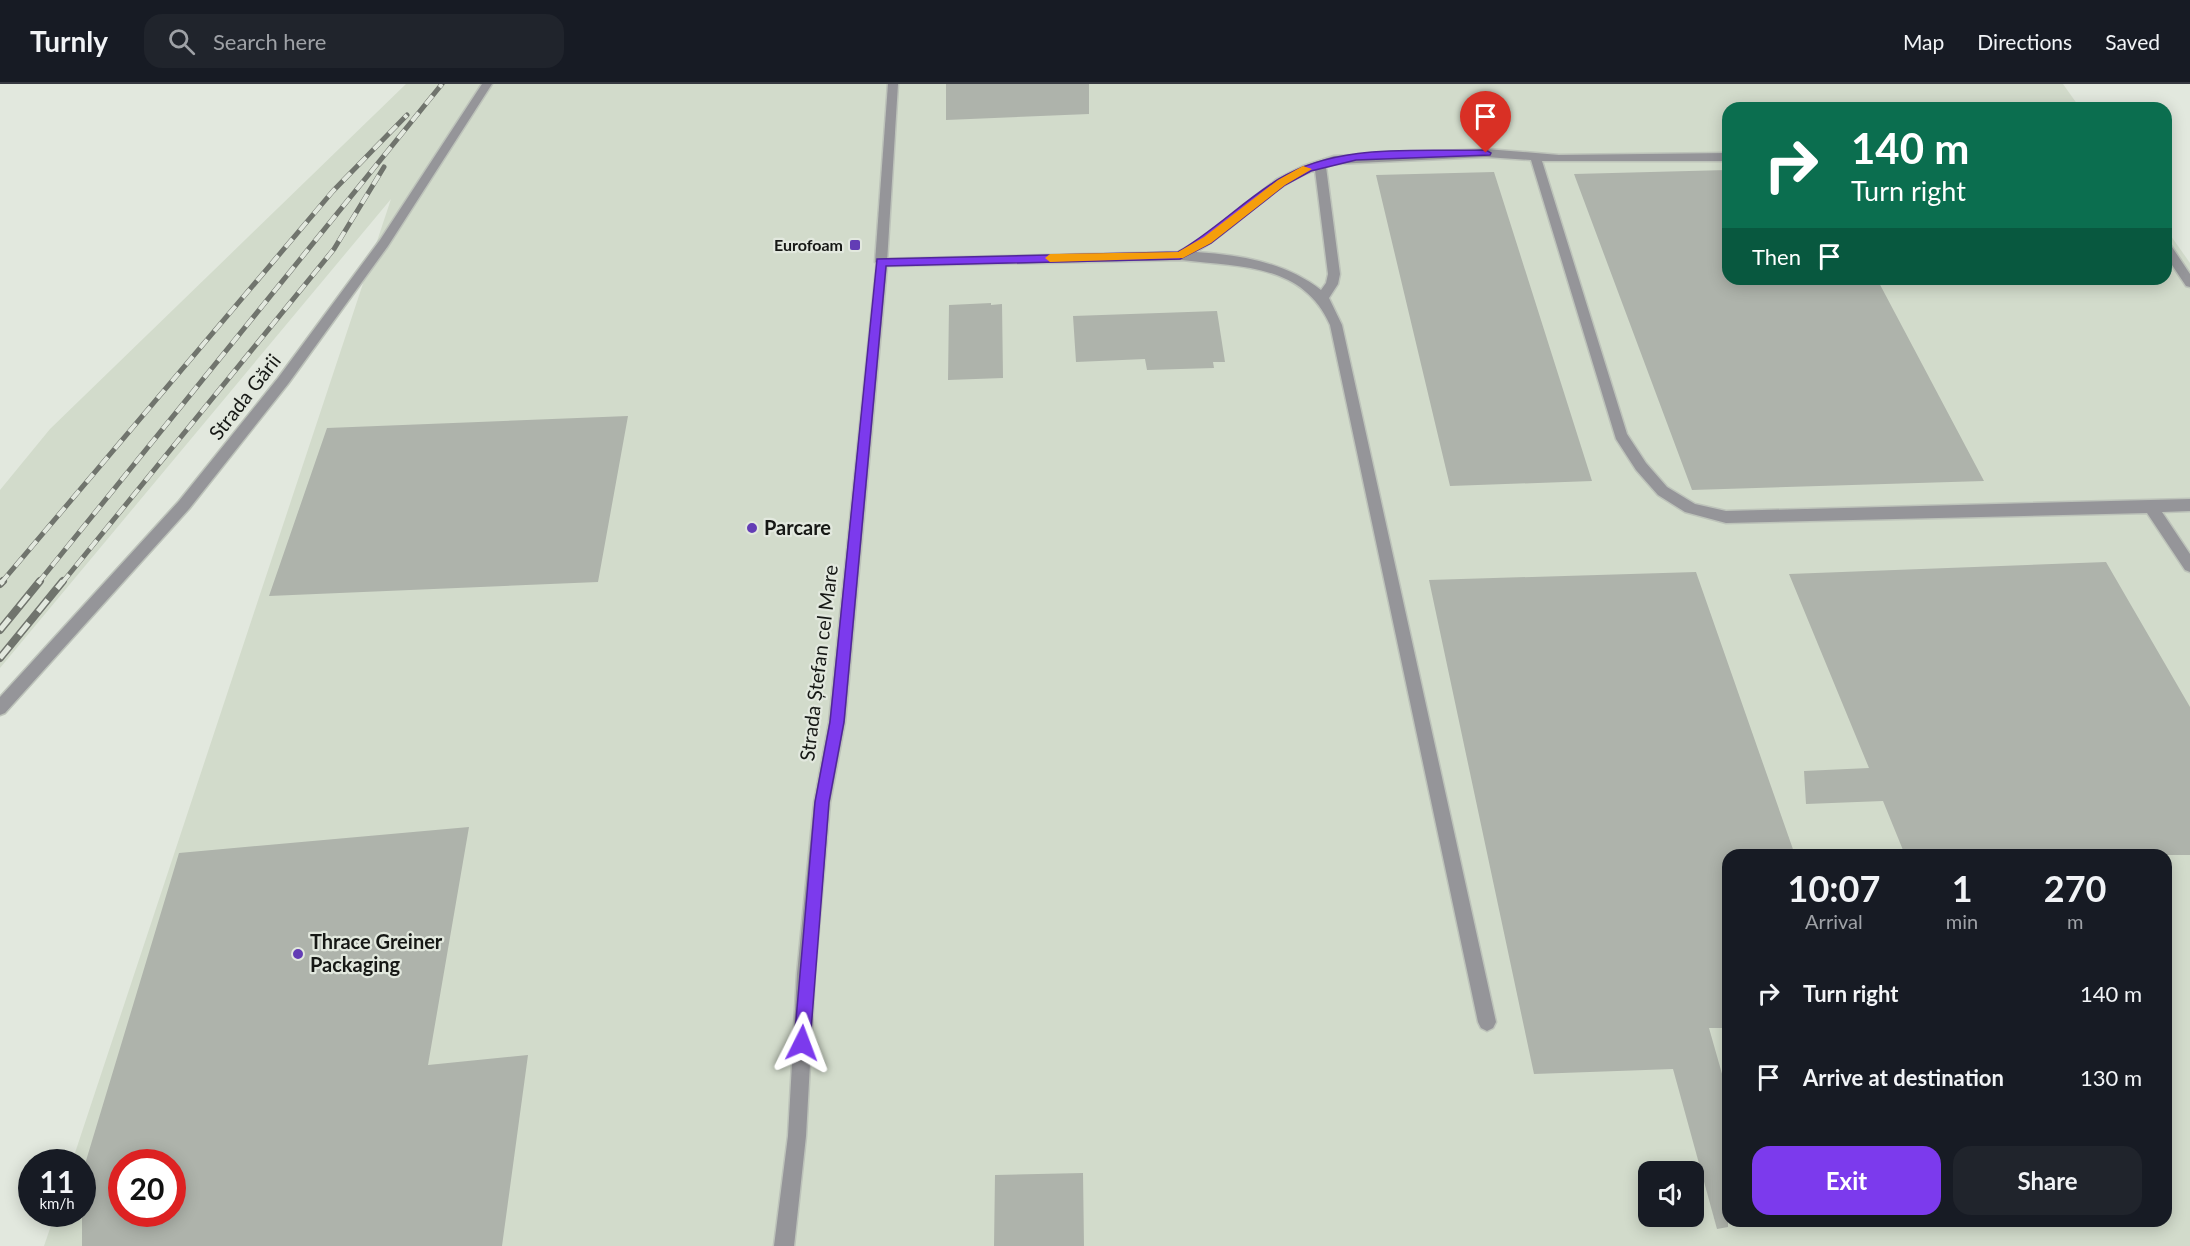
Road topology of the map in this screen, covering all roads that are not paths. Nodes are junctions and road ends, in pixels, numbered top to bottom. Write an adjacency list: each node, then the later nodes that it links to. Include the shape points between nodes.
1 (487, 84): 14 (street, Strada Gării, via 384,243 283,381 184,506)
2 (893, 84): 8 (street, Strada Ștefan cel Mare)
3 (1535, 156): 4 (street); 5 (street, via 1486,153 1356,157); 12 (street, via 1621,435 1655,484 1687,509 1726,517)
4 (1722, 157)
5 (1320, 164): 6 (street, via 1281,182 1208,240); 10 (street, via 1334,274)
6 (1180, 256): 8 (street); 10 (street, via 1231,258 1263,265 1295,279)
7 (2172, 256): 9 (street)
8 (881, 262): 16 (street, Strada Ștefan cel Mare, via 837,722 822,802 806,974 797,1136)
9 (2190, 284)
10 (1322, 298): 15 (street, via 1336,325)
11 (2190, 505): 12 (street)
12 (2151, 507): 13 (street)
13 (2190, 566)
14 (0, 708)
15 (1487, 1022)
16 (784, 1246)

